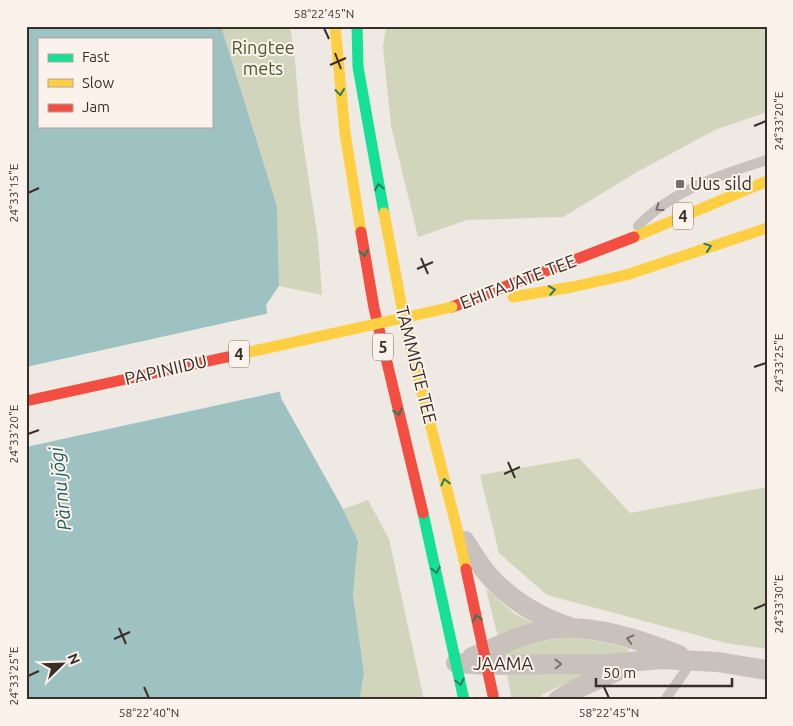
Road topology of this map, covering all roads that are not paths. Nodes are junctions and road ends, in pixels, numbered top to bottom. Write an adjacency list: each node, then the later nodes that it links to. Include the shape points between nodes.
1 (335, 26): 14 (main road, TAMMISTE TEE / 5, one-way to 14, via 345,133 374,308 416,478)
2 (357, 26): 9 (main road, TAMMISTE TEE / 5, one-way to 2, via 404,320 358,67)
3 (767, 160): 6 (lane, one-way to 6, via 737,169 672,198)
4 (767, 181): 6 (main road, EHITAJATE TEE / 4)
5 (767, 228): 7 (main road, EHITAJATE TEE / 4, one-way to 5, via 626,275)
6 (622, 242): 7 (main road, EHITAJATE TEE / 4)
7 (452, 307): 8 (main road, PAPINIIDU / 4, bridge)
8 (26, 402)
9 (457, 529): 10 (street, JAAMA, via 478,563 500,588 553,621); 11 (main road, TAMMISTE TEE / 5, one-way to 9)
10 (574, 628): 11 (street, JAAMA, via 533,634); 13 (street, JAAMA, one-way to 10, via 648,643)
11 (486, 658): 12 (street, JAAMA, one-way to 12, via 607,664); 14 (street, JAAMA); 17 (main road, TAMMISTE TEE / 5)
12 (643, 660): 13 (street, JAAMA); 18 (street, JAAMA, via 585,684)
13 (693, 660): 15 (street, JAAMA); 19 (lane)
14 (456, 663): 16 (main road, TAMMISTE TEE / 5, one-way to 16)
15 (767, 670)
16 (464, 700)
17 (494, 700)
18 (558, 700)
19 (665, 700)

